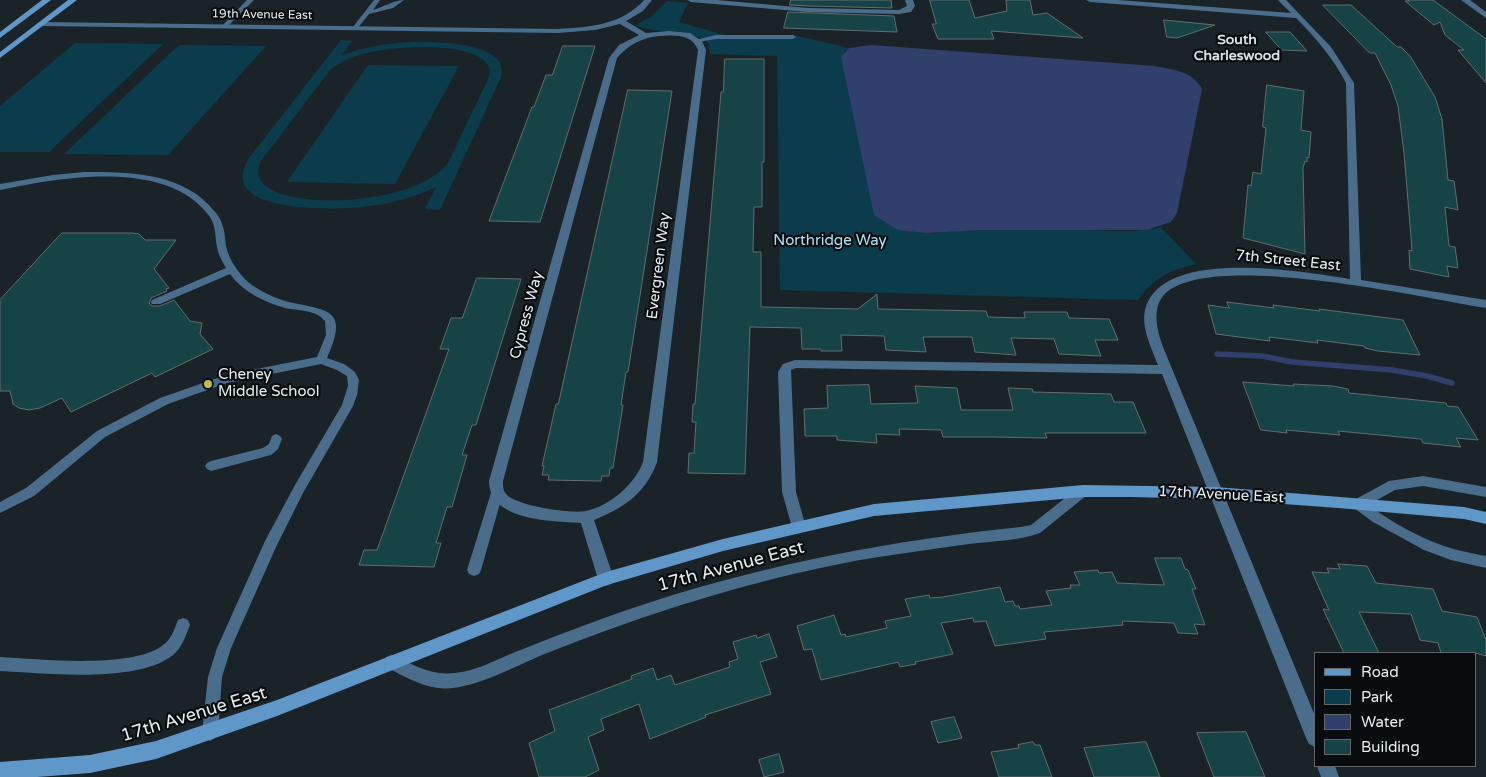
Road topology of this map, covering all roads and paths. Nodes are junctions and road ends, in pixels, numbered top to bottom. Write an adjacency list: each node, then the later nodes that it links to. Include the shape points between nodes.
1 (47, 0): 17 (street)
2 (73, 0): 18 (street)
3 (251, 0): 19 (lane)
4 (377, 0): 12 (lane)
5 (401, 0): 12 (lane, via 391,7)
6 (648, 0): 15 (street, 19th Avenue East, via 636,13)
7 (691, 0): 8 (street, via 808,10 899,12 908,10 911,6)
8 (909, 0)
9 (1090, 0): 13 (street)
10 (1282, 0): 13 (street, 7th Street East)
11 (1465, 0): 14 (street)
12 (367, 13): 20 (lane)
13 (1298, 16): 28 (street, 7th Street East, via 1340,62 1350,83)
14 (1486, 16)
15 (619, 20): 20 (street, 19th Avenue East, via 580,29 524,31); 21 (street)
16 (0, 24): 17 (street, 19th Avenue East)
17 (16, 24): 18 (street, 19th Avenue East); 22 (street)
18 (43, 24): 19 (street, 19th Avenue East); 25 (street)
19 (225, 26): 20 (street, 19th Avenue East)
20 (355, 28)
21 (645, 35): 24 (street, via 675,34); 37 (street, Cypress Way, via 622,47 614,58 496,481)
22 (0, 36)
23 (793, 37): 24 (lane)
24 (698, 40): 41 (street, Evergreen Way, via 702,50 650,462 644,478 631,491 608,509)
25 (0, 56)
26 (0, 186): 27 (lane, via 81,174 130,176 172,184 208,206 222,234 223,252)
27 (232, 269): 29 (lane); 31 (lane, via 247,286 282,304 325,315 330,320 332,330)
28 (1356, 283): 30 (street); 32 (street, 7th Street East, via 1226,270 1195,273 1177,280 1159,292 1151,308 1150,324)
29 (156, 302)
30 (1486, 304)
31 (322, 360): 40 (lane, via 226,379 164,401 101,434 30,492); 50 (lane, via 351,372 354,381 352,395 270,545 224,648 215,678)
32 (1166, 370): 38 (street, 7th Street East); 43 (street, via 787,366 784,372 789,492)
33 (276, 439): 34 (lane, via 267,452)
34 (211, 466)
35 (1083, 492): 38 (street, 17th Avenue East); 43 (street, 17th Avenue East, via 874,510); 48 (lane, 17th Avenue East, via 1035,529 902,547 753,578 620,619 454,682 424,678)
36 (1486, 492): 39 (lane, via 1423,481 1393,485)
37 (497, 493): 41 (street, via 505,502 525,510 552,516); 45 (lane)
38 (1216, 493): 39 (street, 17th Avenue East); 51 (street, 7th Street East)
39 (1358, 504): 42 (street, 17th Avenue East); 44 (lane, via 1375,517 1450,554)
40 (0, 508)
41 (586, 517): 46 (street)
42 (1486, 518)
43 (799, 527): 46 (street, 17th Avenue East)
44 (1486, 562)
45 (474, 570)
46 (606, 579): 48 (street, 17th Avenue East)
47 (183, 625): 49 (lane, via 167,652 150,660 99,666)
48 (391, 662): 50 (street, 17th Avenue East)
49 (0, 664)
50 (210, 733): 52 (street, 17th Avenue East, via 156,750 90,764)
51 (1314, 736)
52 (0, 771)

